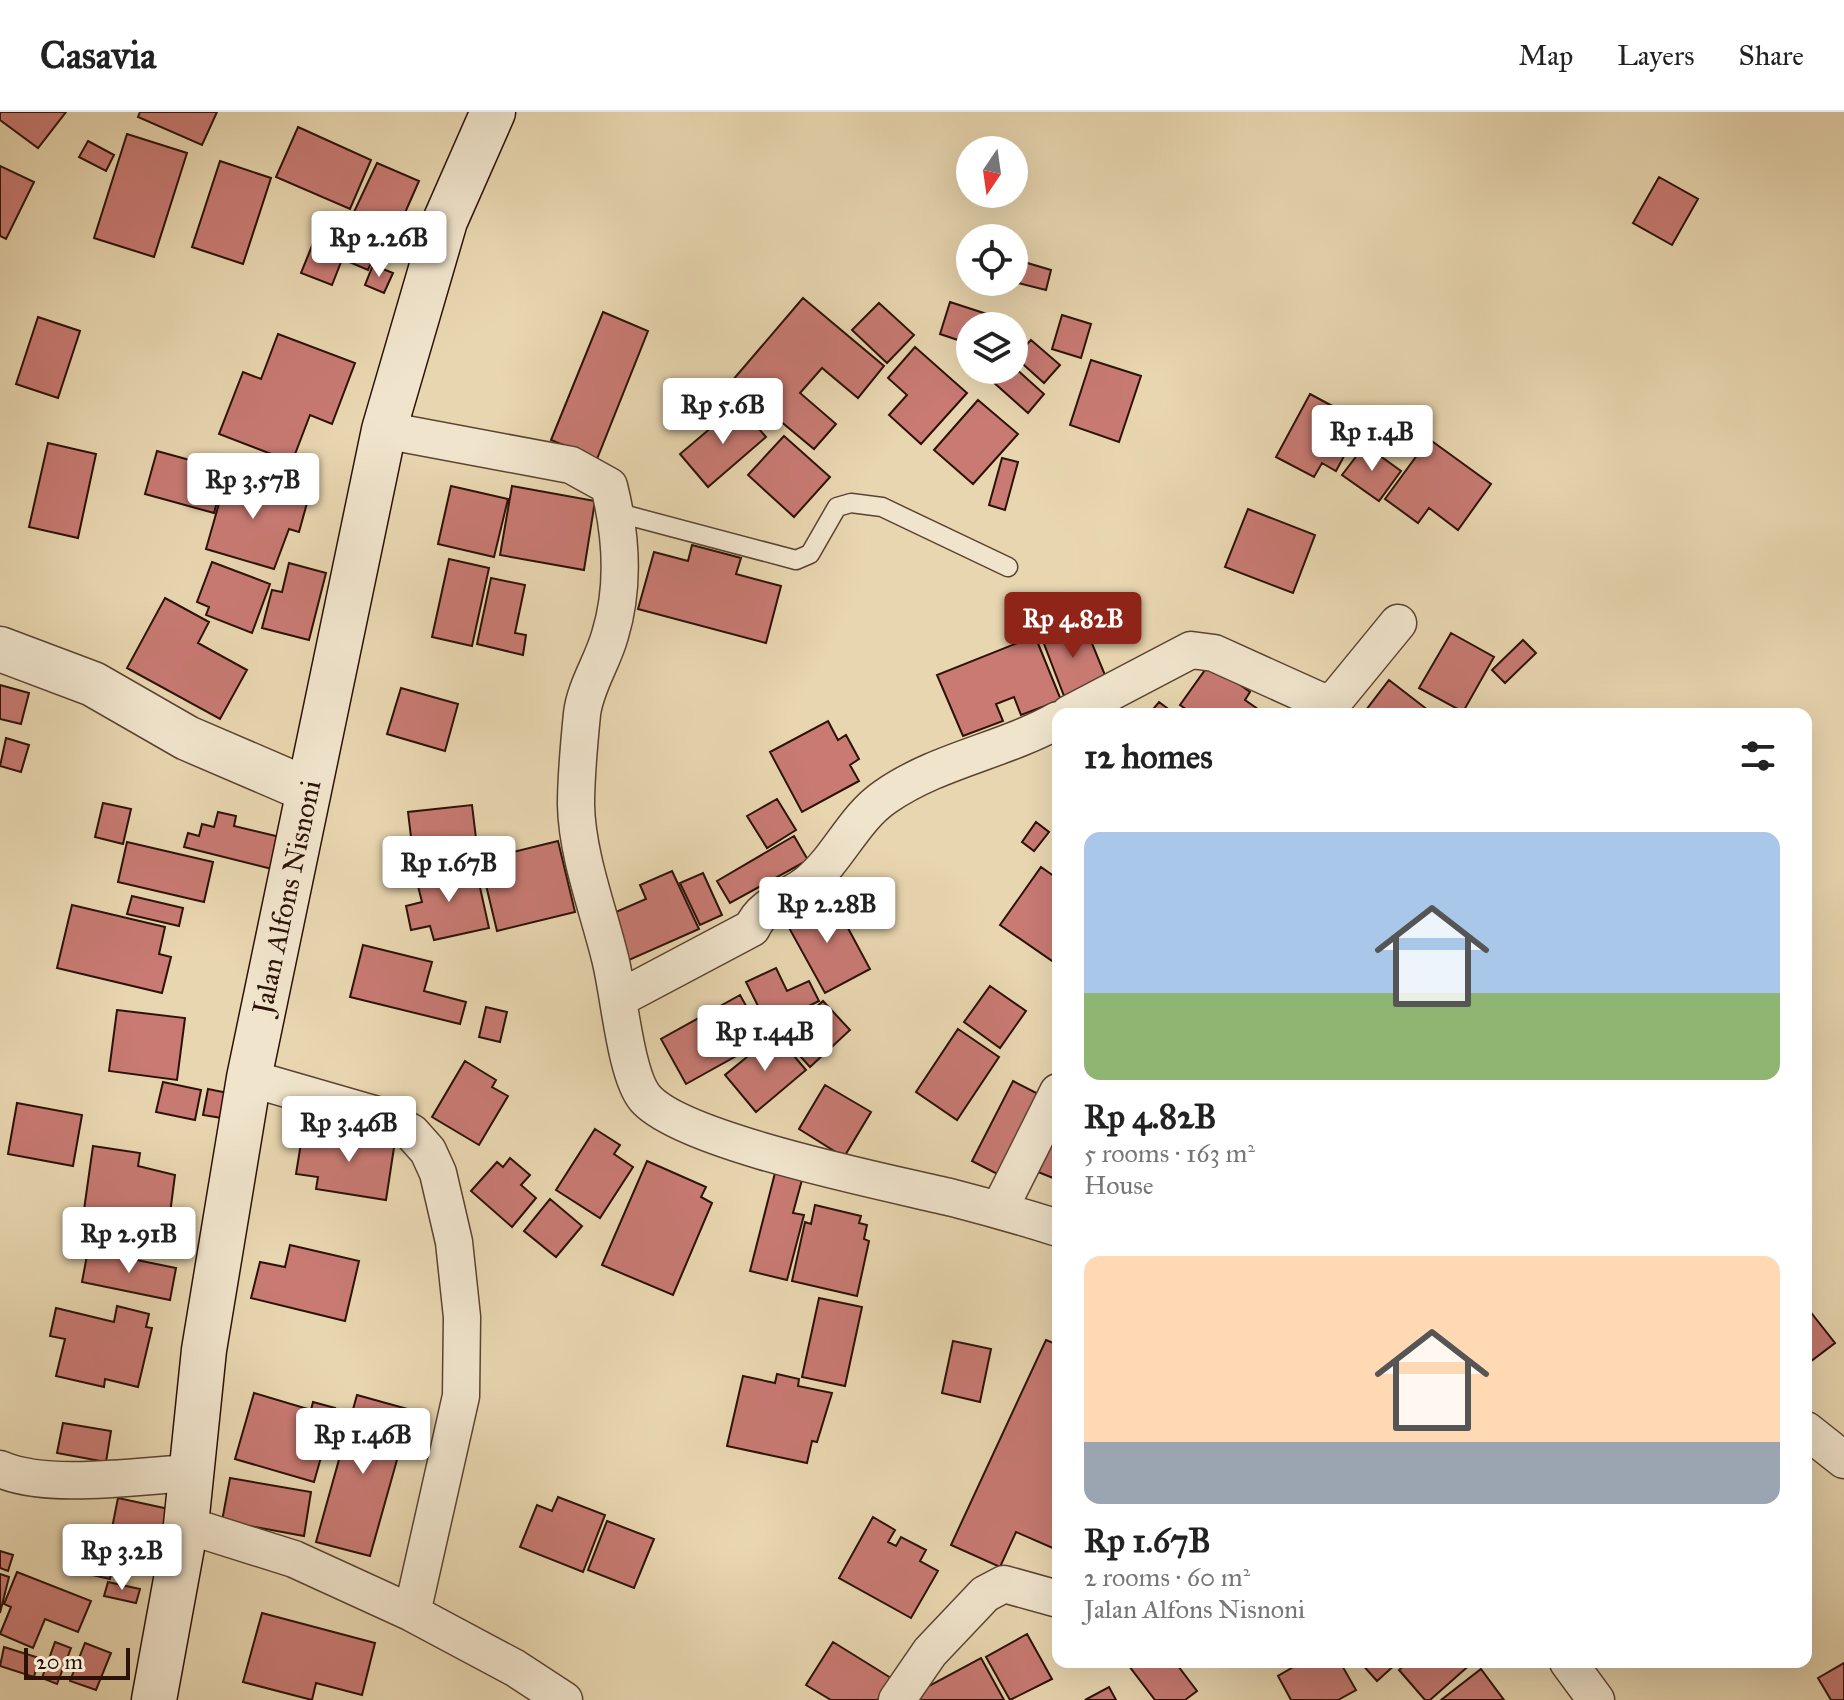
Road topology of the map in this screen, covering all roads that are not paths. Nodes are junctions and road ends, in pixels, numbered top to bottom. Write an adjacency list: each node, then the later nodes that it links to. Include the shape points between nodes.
1 (493, 112): 2 (main road, Jalan Alfons Nisnoni, via 445,221)
2 (384, 430): 3 (street, via 571,465 609,486); 9 (main road, Jalan Alfons Nisnoni)
3 (615, 512): 4 (lane, via 796,560 810,554 837,507 860,503 882,507); 10 (street, via 621,583 611,634 582,710 576,807)
4 (1008, 567)
5 (1398, 623): 7 (street, via 1327,704 1214,653 1191,650)
6 (0, 649): 9 (main road, via 93,684 187,738)
7 (1080, 708)
8 (1052, 722): 10 (street, via 948,763 886,796 868,810 831,862 805,886 758,915 752,928)
9 (308, 790): 11 (main road, Jalan Alfons Nisnoni)
10 (620, 998): 13 (street, via 632,1073 646,1099 678,1119 861,1179)
11 (249, 1078): 18 (main road, Jalan Alfons Nisnoni, via 204,1350); 21 (street, via 384,1117 412,1133 438,1173 454,1242 462,1317 461,1396)
12 (1052, 1104): 13 (street)
13 (999, 1210): 14 (street)
14 (1052, 1226)
15 (1812, 1435): 16 (street)
16 (1844, 1460)
17 (0, 1469): 18 (street, via 20,1478 50,1480)
18 (191, 1473): 19 (main road, Jalan Alfons Nisnoni)
19 (186, 1525): 21 (street, via 294,1559); 23 (main road, Jalan Alfons Nisnoni)
20 (1052, 1597): 25 (street, via 1004,1584 985,1594 930,1652)
21 (412, 1613): 24 (street)
22 (1572, 1668): 26 (street)
23 (154, 1700)
24 (564, 1700)
25 (897, 1700)
26 (1596, 1700)

